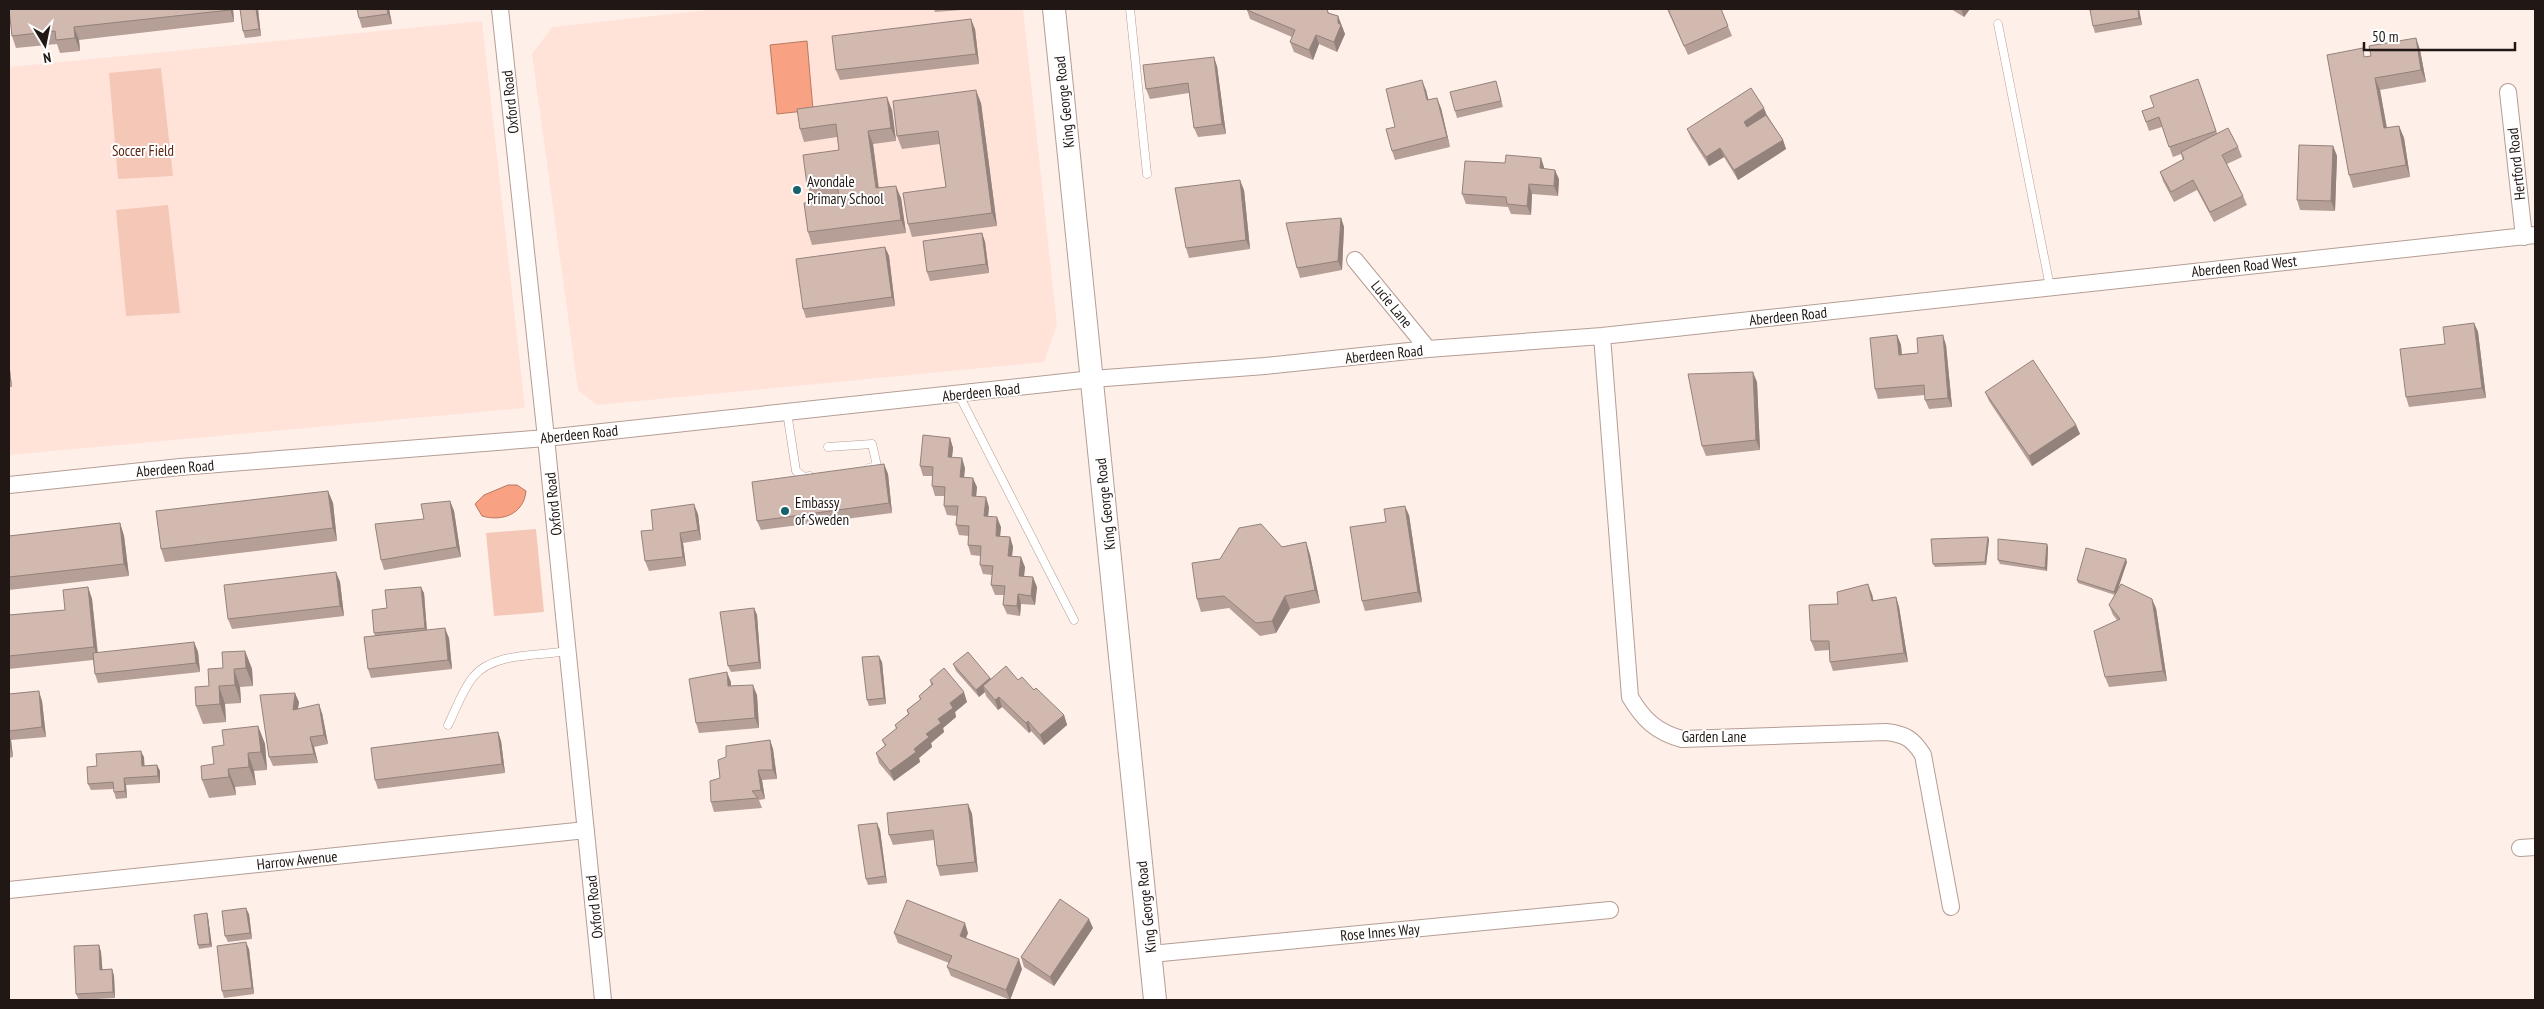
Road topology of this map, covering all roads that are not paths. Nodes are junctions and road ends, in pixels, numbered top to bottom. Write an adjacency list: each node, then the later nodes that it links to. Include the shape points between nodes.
1 (500, 9): 16 (street, Oxford Road)
2 (1054, 9): 13 (main road, King George Road)
3 (1130, 9): 6 (lane)
4 (1998, 24): 9 (lane)
5 (2508, 92): 7 (street, Hertford Road)
6 (1147, 174)
7 (2530, 236): 9 (street, Aberdeen Road West)
8 (1356, 260): 12 (street, Lucie Lane)
9 (2050, 287): 10 (street, Aberdeen Road West)
10 (1954, 297): 11 (street, Aberdeen Road)
11 (1602, 336): 12 (street, Aberdeen Road); 26 (street, Garden Lane, via 1630,697 1640,714 1653,727 1667,735 1682,738 1905,734 1923,755)
12 (1428, 349): 13 (street, Aberdeen Road)
13 (1092, 379): 14 (street, Aberdeen Road); 28 (main road, King George Road)
14 (959, 395): 15 (street, Aberdeen Road); 21 (lane)
15 (787, 412): 16 (street, Aberdeen Road); 19 (lane, via 796,471 804,477)
16 (546, 438): 20 (street, Aberdeen Road, via 180,467); 22 (street, Oxford Road)
17 (828, 447): 18 (lane, via 872,444 877,466)
18 (863, 469)
19 (824, 474)
20 (9, 485)
21 (1074, 620)
22 (568, 652): 23 (lane, via 504,660 487,666 474,676); 24 (street, Oxford Road)
23 (448, 725)
24 (586, 830): 25 (street, Harrow Awenue); 29 (street, Oxford Road)
25 (9, 890)
26 (1951, 907)
27 (1610, 910): 28 (street, Rose Innes Way)
28 (1151, 954): 30 (main road, King George Road)
29 (603, 1000)
30 (1155, 1000)

